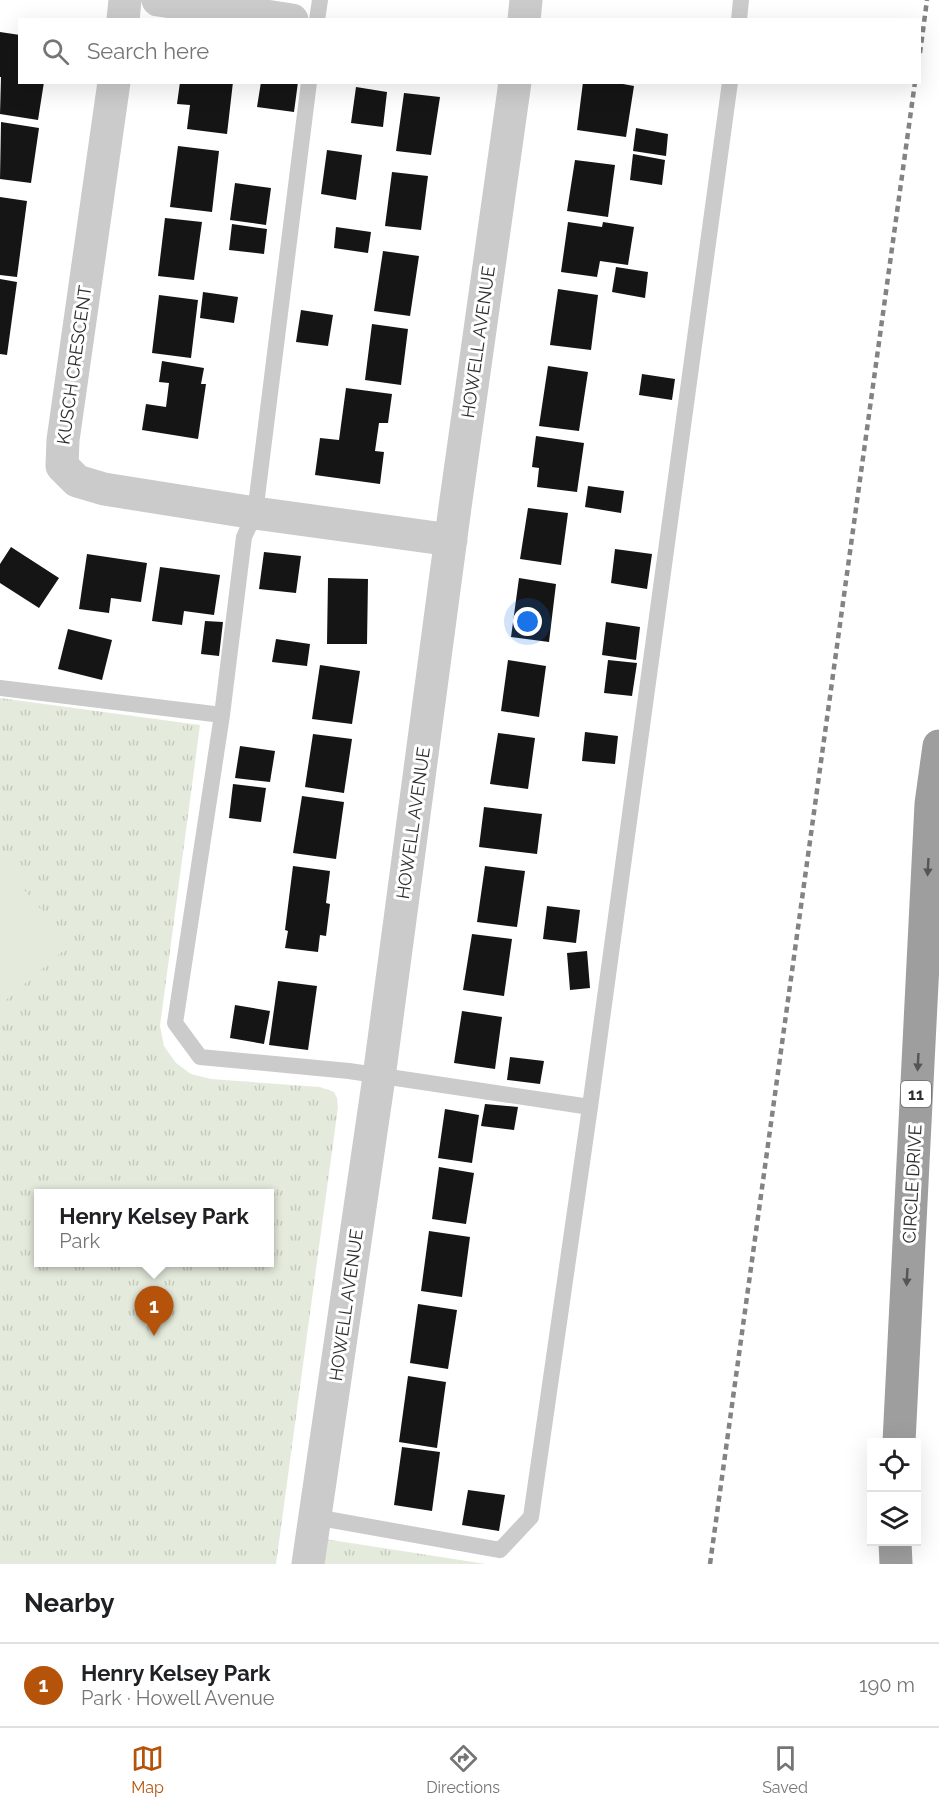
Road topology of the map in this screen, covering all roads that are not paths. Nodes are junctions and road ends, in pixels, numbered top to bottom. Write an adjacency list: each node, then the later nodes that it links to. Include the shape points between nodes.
1 (125, 0): 6 (street)
2 (158, 0): 7 (street)
3 (320, 0): 8 (lane)
4 (526, 0): 9 (street)
5 (741, 0): 10 (lane)
6 (123, 18)
7 (279, 18)
8 (318, 18)
9 (524, 18)
10 (739, 18)
11 (114, 84): 15 (street, KUSCH CRESCENT, via 62,466 76,481 104,489)
12 (309, 84): 15 (lane)
13 (515, 84): 16 (street, HOWELL AVENUE)
14 (730, 84): 21 (lane)
15 (255, 513): 16 (street, KUSCH CRESCENT); 18 (lane, via 244,537)
16 (451, 540): 20 (street, HOWELL AVENUE)
17 (0, 688): 18 (lane)
18 (222, 715): 20 (lane, via 175,1023 200,1057)
19 (939, 746): 22 (highway, CIRCLE DRIVE / 11, one-way to 22, via 931,804)
20 (379, 1077): 21 (lane); 23 (street, HOWELL AVENUE)
21 (590, 1107): 23 (lane, via 531,1517 500,1550)
22 (898, 1438)
23 (315, 1517): 25 (street, HOWELL AVENUE)
24 (895, 1546): 26 (highway)
25 (308, 1564)
26 (896, 1564)

